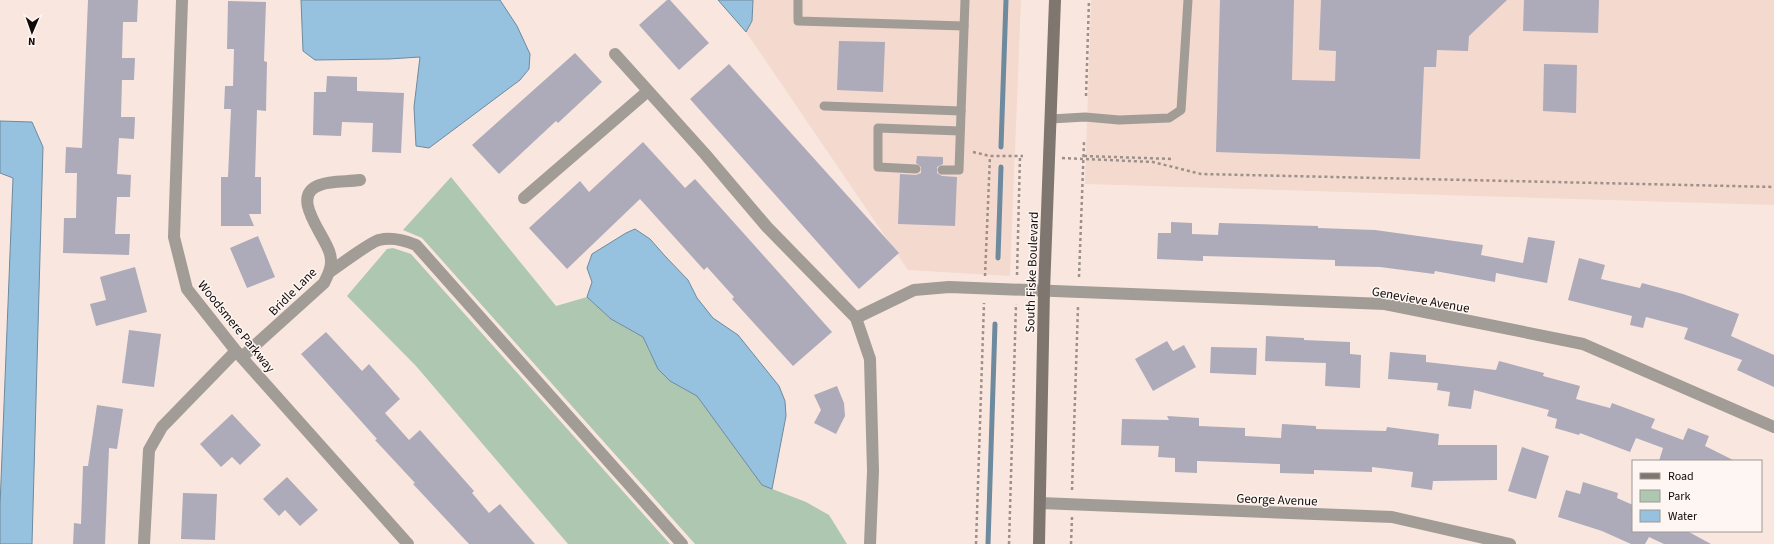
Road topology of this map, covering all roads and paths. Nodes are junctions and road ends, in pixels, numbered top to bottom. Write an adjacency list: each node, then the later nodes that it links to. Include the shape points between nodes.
1 (182, 0): 33 (street, Woodsmere Parkway, via 174,237 187,289)
2 (798, 0): 7 (lane, via 798,21)
3 (965, 0): 7 (lane)
4 (1055, 0): 13 (main road, South Fiske Boulevard)
5 (1089, 0): 10 (path)
6 (1188, 0): 13 (lane, via 1181,110 1169,118)
7 (964, 26): 12 (lane)
8 (615, 54): 9 (street)
9 (648, 91): 25 (street); 32 (street, via 767,227)
10 (1086, 96)
11 (824, 106): 12 (lane)
12 (961, 111): 14 (lane)
13 (1051, 119): 18 (main road, South Fiske Boulevard)
14 (960, 130): 21 (lane, via 878,128 878,167); 22 (lane, via 959,170)
15 (1084, 142): 19 (path)
16 (973, 145): 17 (path, via 973,152)
17 (990, 156): 28 (path); 29 (path, via 1022,156)
18 (1049, 157): 19 (path); 30 (main road, South Fiske Boulevard)
19 (1084, 158): 20 (path); 24 (path, via 1153,162 1201,174); 27 (path)
20 (1174, 159)
21 (916, 169)
22 (942, 170)
23 (360, 180): 26 (street, Bridle Lane, via 321,184 311,189 307,198 312,220 330,254)
24 (1774, 187)
25 (524, 198)
26 (331, 271): 33 (street, Bridle Lane, via 324,283); 40 (street, via 377,240 393,239 416,245)
27 (1079, 277)
28 (984, 288): 29 (street, Genevieve Avenue); 32 (street, Genevieve Avenue, via 914,290); 42 (path)
29 (1016, 290): 30 (street, Genevieve Avenue); 43 (path)
30 (1044, 291): 34 (street, Genevieve Avenue, via 1385,304 1583,344); 36 (main road, South Fiske Boulevard)
31 (1078, 307): 35 (path)
32 (856, 318): 41 (street, via 870,359 873,464)
33 (239, 354): 38 (street, Bridle Lane, via 162,427 149,450); 39 (street, Woodsmere Parkway)
34 (1774, 427)
35 (1072, 492)
36 (1040, 503): 44 (main road, South Fiske Boulevard); 46 (street, George Avenue, via 1392,517)
37 (1072, 517): 45 (path)
38 (144, 544)
39 (408, 544)
40 (682, 544)
41 (870, 544)
42 (976, 544)
43 (1009, 544)
44 (1038, 544)
45 (1071, 544)
46 (1510, 544)

